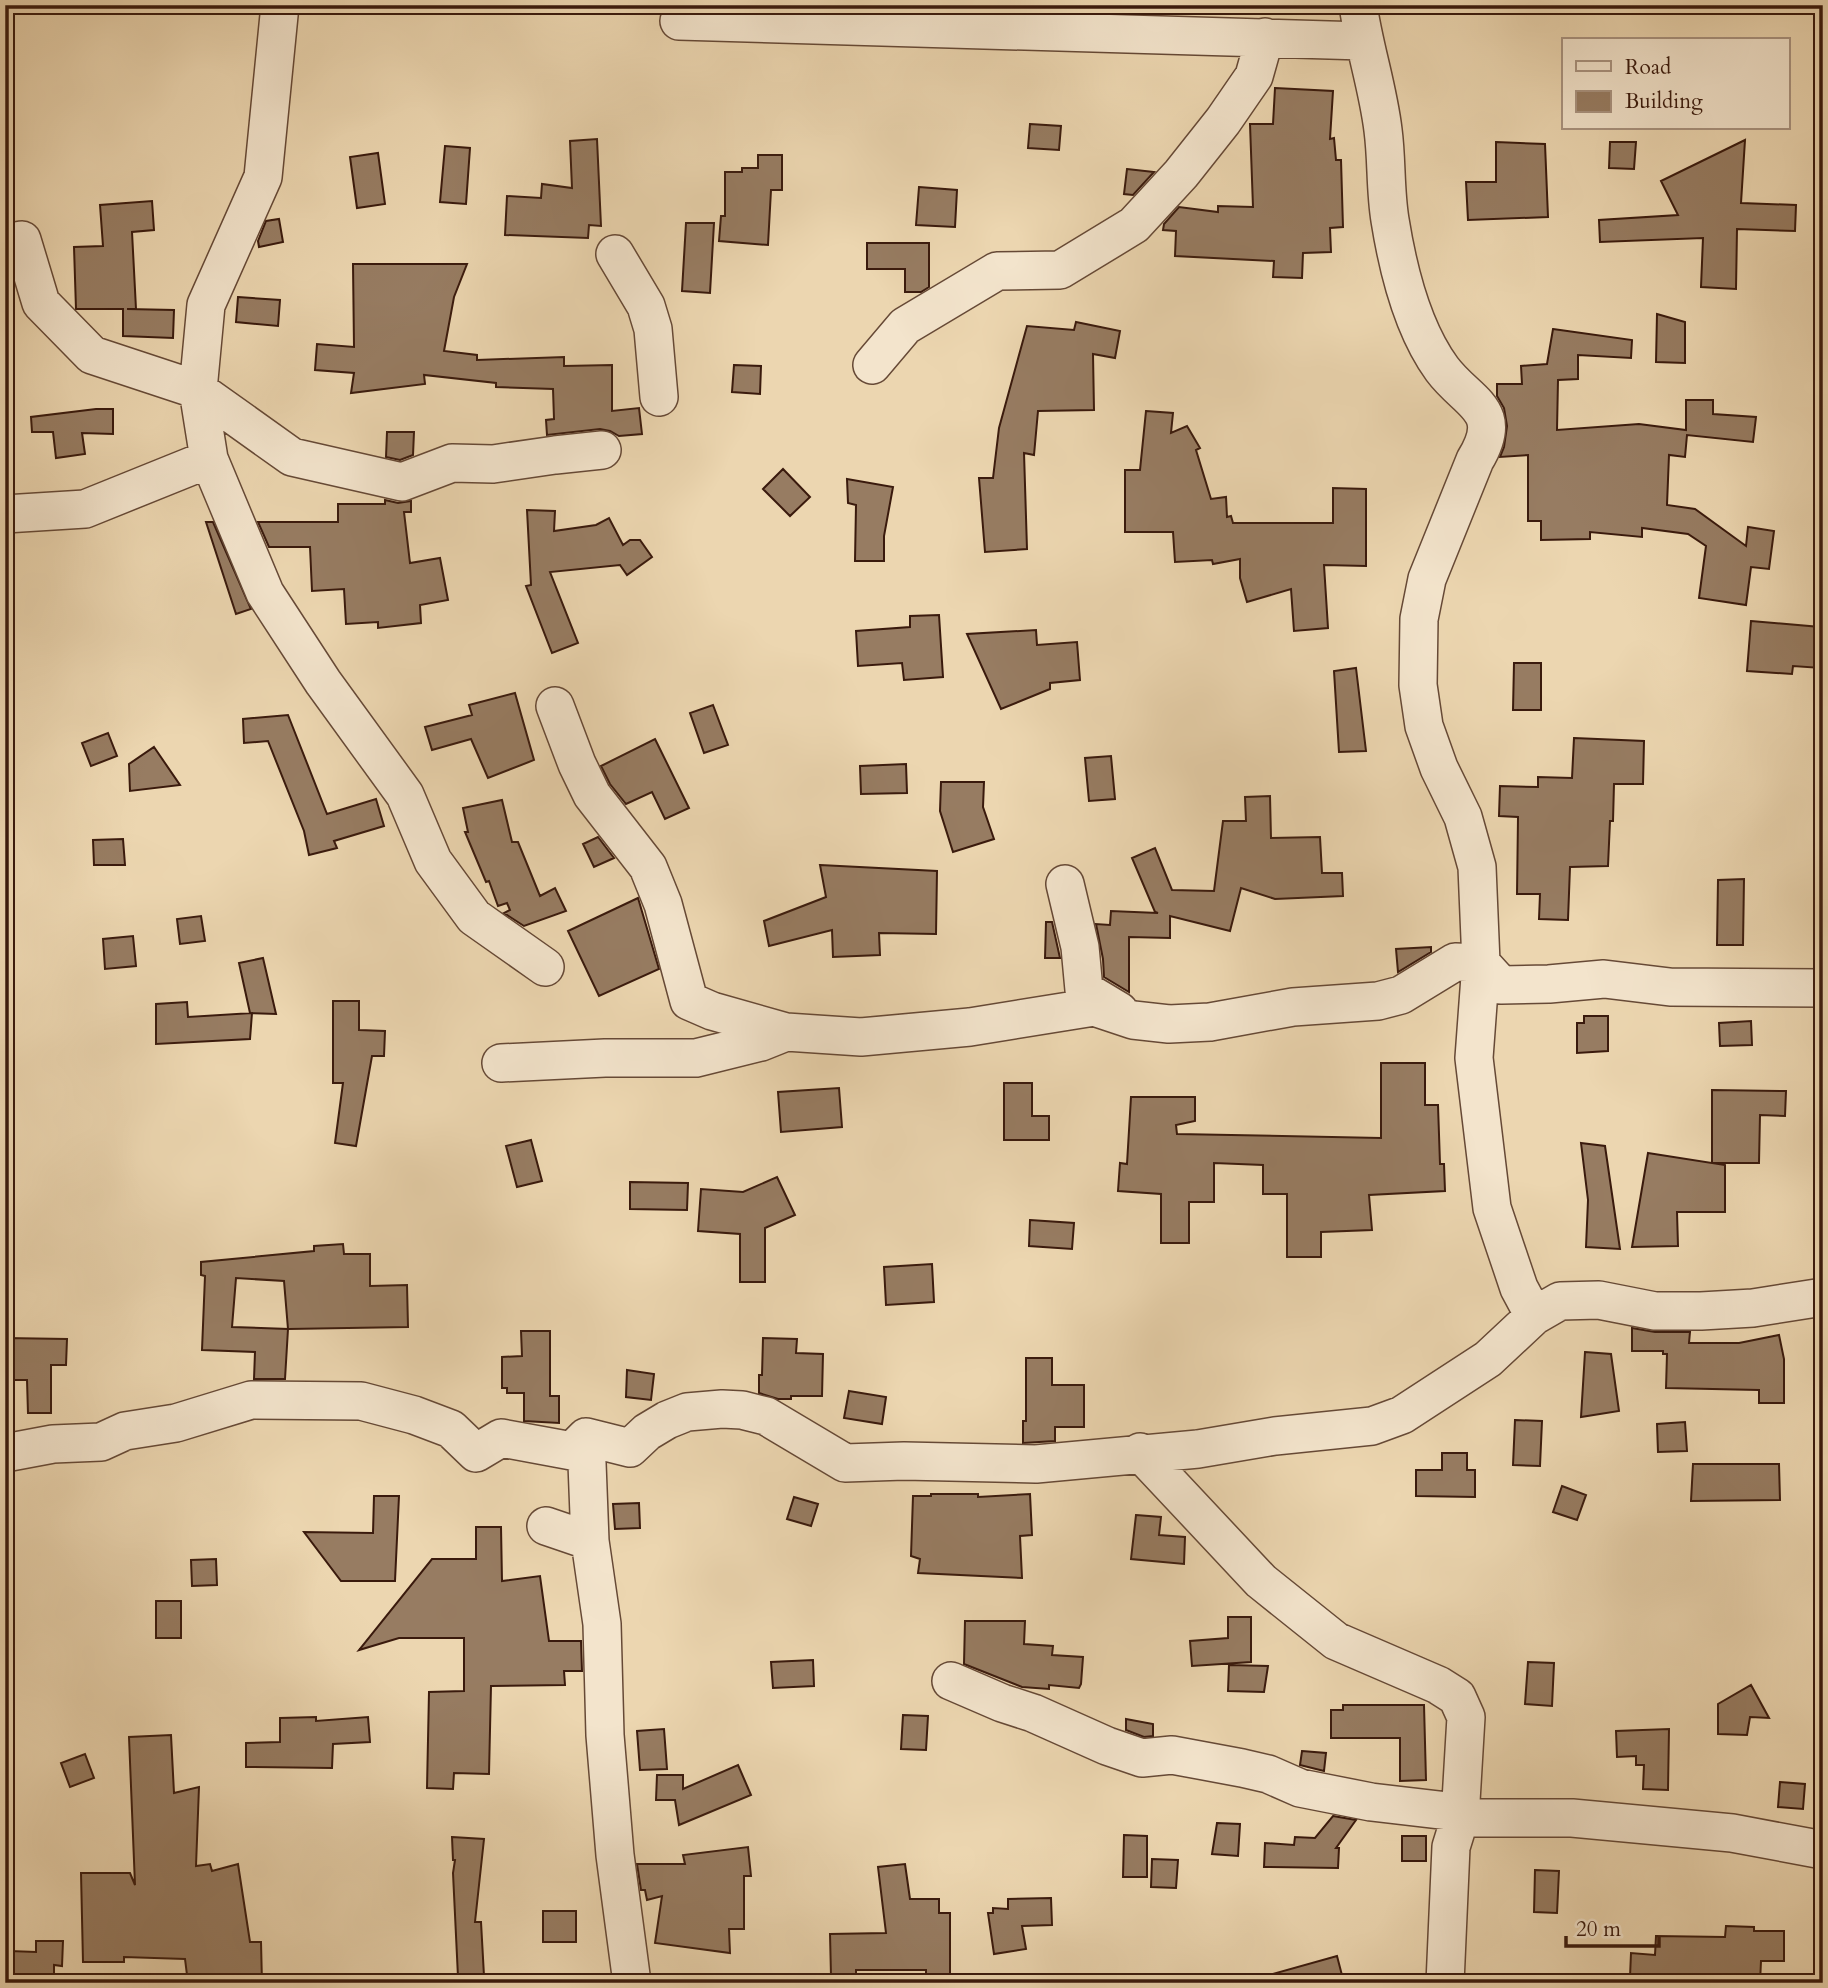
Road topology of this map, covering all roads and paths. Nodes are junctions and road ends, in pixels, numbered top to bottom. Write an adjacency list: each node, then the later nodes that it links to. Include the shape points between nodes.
1 (280, 5): 9 (street, via 263,177 206,304)
2 (1358, 5): 5 (street)
3 (678, 21): 4 (street)
4 (1265, 37): 5 (street); 8 (street, via 1254,76 1223,121 1134,225 1060,270 997,271 905,326)
5 (1363, 41): 16 (street, via 1383,131 1390,219 1412,310 1429,351 1485,417 1487,430 1427,579 1419,619 1418,685 1424,726 1463,817 1477,867)
6 (5, 243): 9 (street, via 22,240 41,303 92,355)
7 (615, 254): 10 (street, via 646,306 653,329)
8 (872, 365)
9 (198, 390): 11 (street, via 292,457 402,482 452,463 493,464); 12 (street)
10 (659, 397)
11 (601, 450)
12 (209, 459): 13 (street, via 85,509); 17 (street, via 265,593 405,795 433,861 474,917)
13 (5, 513)
14 (555, 706): 20 (street, via 592,795 648,867 663,904 689,1001)
15 (1065, 884): 19 (street, via 1080,947 1084,990)
16 (1481, 963): 18 (street, via 1501,985 1604,979 1670,987); 19 (street, via 1455,962 1401,995 1378,1001 1293,1007 1210,1021 1169,1024); 23 (street, via 1474,1058 1492,1208 1519,1288)
17 (545, 967)
18 (1823, 988)
19 (1133, 1020): 20 (street, via 1094,1007 970,1027 861,1037)
20 (786, 1032): 21 (street, via 696,1058)
21 (502, 1063)
22 (1823, 1297): 23 (street, via 1701,1311 1655,1311 1599,1300 1560,1301)
23 (1534, 1316): 25 (street, via 1488,1359 1402,1415 1372,1426)
24 (586, 1437): 25 (street, via 630,1448 667,1420 687,1412 722,1409 766,1416 845,1463 1036,1464); 26 (street, via 572,1451 502,1438 476,1453 451,1429 361,1401 251,1400 176,1423 125,1431 101,1442 53,1444); 28 (street)
25 (1140, 1452): 30 (street, via 1261,1581 1336,1641 1438,1685 1457,1698 1466,1717)
26 (5, 1454)
27 (546, 1525): 28 (street)
28 (590, 1541): 32 (street, via 601,1624 615,1855)
29 (951, 1681): 30 (street, via 1142,1758 1172,1755 1242,1768 1300,1788 1448,1811)
30 (1460, 1818): 31 (street, via 1572,1818 1732,1833); 33 (street, via 1451,1847)
31 (1823, 1850)
32 (632, 1983)
33 (1445, 1983)

